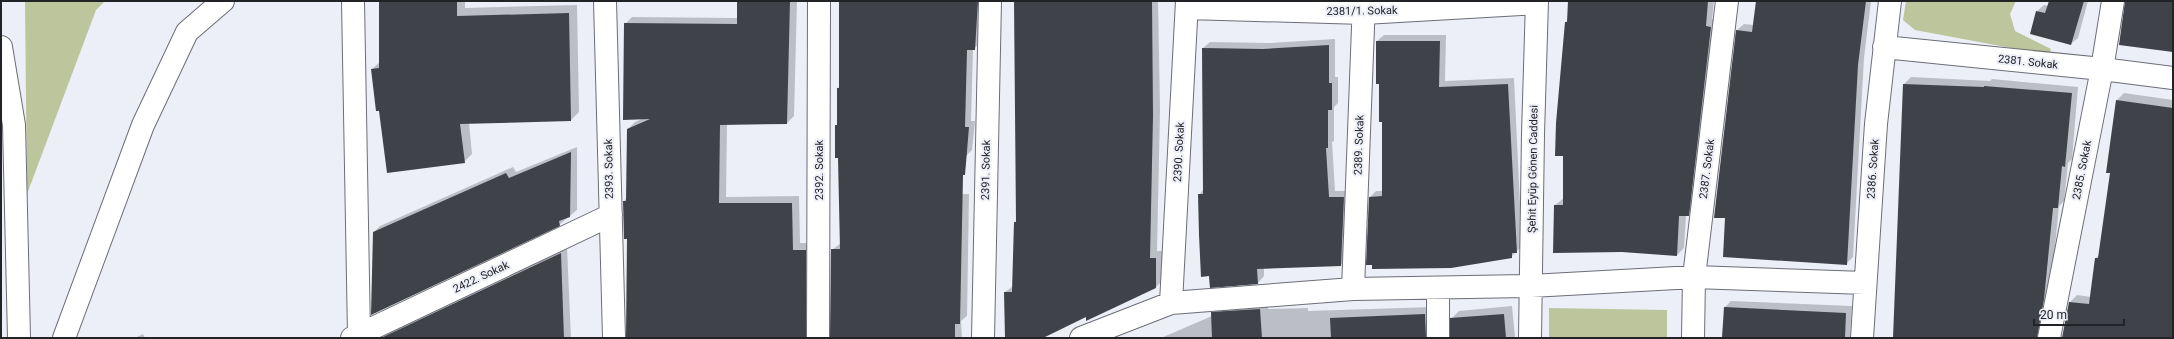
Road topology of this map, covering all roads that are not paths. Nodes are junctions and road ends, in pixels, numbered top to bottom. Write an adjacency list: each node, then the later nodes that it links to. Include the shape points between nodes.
1 (224, 1): 27 (street, via 187,32 180,46 144,125)
2 (353, 1): 25 (street)
3 (605, 1): 17 (street, 2393. Sokak)
4 (820, 1): 29 (street, 2392. Sokak)
5 (990, 1): 30 (street, 2391. Sokak)
6 (1727, 1): 18 (street, 2387. Sokak)
7 (1890, 1): 13 (street, 2386. Sokak)
8 (2113, 1): 14 (street, 2385. Sokak)
9 (1537, 2): 11 (street, 2381/1. Sokak); 20 (street, Şehit Eyüp Gönen Caddesi)
10 (1187, 5): 11 (street, 2381/1. Sokak); 23 (street, 2390. Sokak)
11 (1364, 7): 22 (street, 2389. Sokak)
12 (1, 47): 16 (street)
13 (1884, 47): 14 (street, 2381. Sokak); 19 (street, 2386. Sokak)
14 (2102, 69): 15 (street, 2381. Sokak); 36 (street, 2385. Sokak)
15 (2173, 78)
16 (7, 128): 24 (street)
17 (611, 215): 25 (street, 2422. Sokak); 28 (street, 2393. Sokak)
18 (1694, 278): 19 (street); 20 (street); 34 (street, 2387. Sokak)
19 (1865, 283): 35 (street, 2386. Sokak)
20 (1531, 286): 21 (street); 33 (street, Şehit Eyüp Gönen Caddesi)
21 (1438, 288): 22 (street); 32 (street)
22 (1353, 289): 23 (street)
23 (1171, 303): 31 (street)
24 (10, 309): 26 (street)
25 (355, 336)
26 (19, 338)
27 (64, 338)
28 (614, 338)
29 (818, 338)
30 (983, 338)
31 (1081, 338)
32 (1438, 338)
33 (1530, 338)
34 (1693, 338)
35 (1862, 338)
36 (2049, 338)

